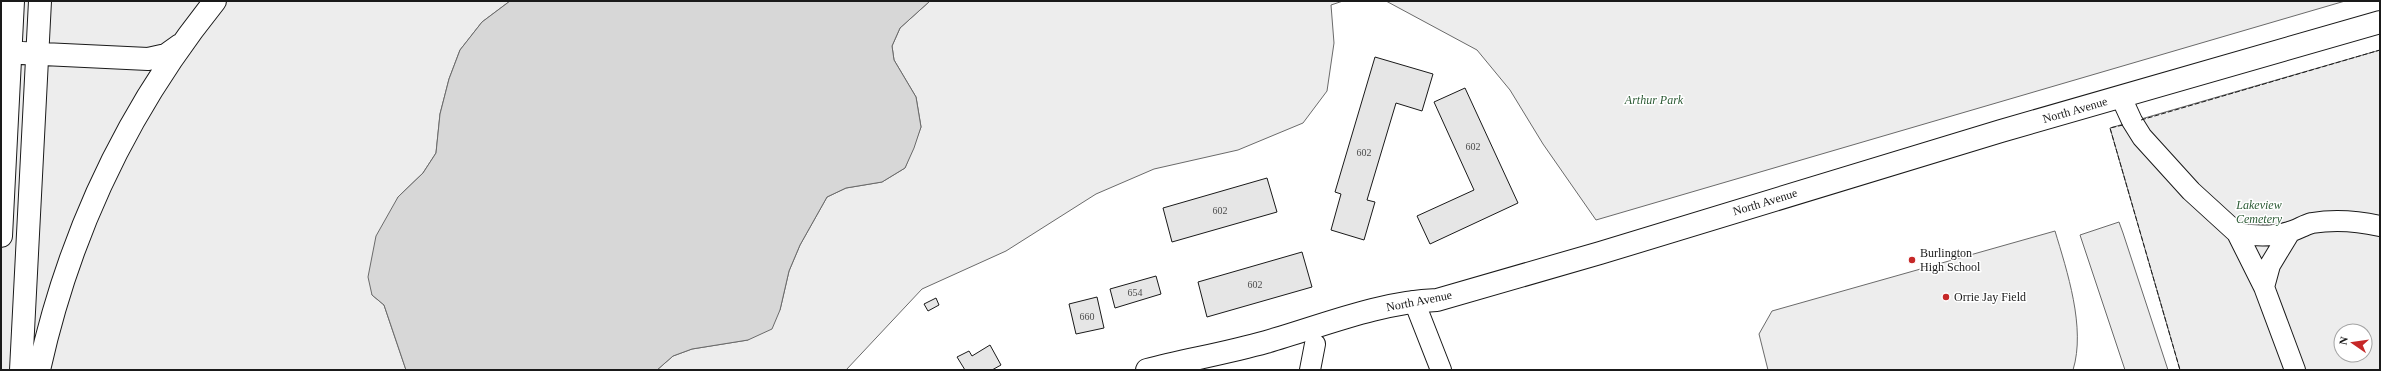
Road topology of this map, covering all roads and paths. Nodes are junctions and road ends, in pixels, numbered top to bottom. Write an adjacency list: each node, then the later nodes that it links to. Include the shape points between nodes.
1 (13, 1): 6 (main road)
2 (40, 1): 7 (main road)
3 (215, 1): 5 (main road)
4 (2380, 22): 8 (main road, North Avenue)
5 (190, 34): 7 (main road, via 166,55 148,59); 17 (main road, via 136,116 98,188 61,285)
6 (6, 53): 7 (main road); 12 (main road)
7 (38, 54): 16 (main road)
8 (2121, 97): 11 (street, via 2142,137 2191,191); 14 (main road, North Avenue, via 1600,253 1437,300)
9 (2380, 226): 10 (street, via 2328,221 2310,224)
10 (2290, 232): 11 (street, via 2252,236); 13 (street, via 2273,260)
11 (2237, 233): 13 (street)
12 (1, 236)
13 (2264, 287): 21 (street)
14 (1414, 301): 18 (main road, North Avenue, via 1377,309 1264,342); 20 (street)
15 (1314, 344): 19 (street)
16 (21, 370)
17 (39, 370)
18 (1147, 370)
19 (1310, 370)
20 (1441, 370)
21 (2295, 370)

